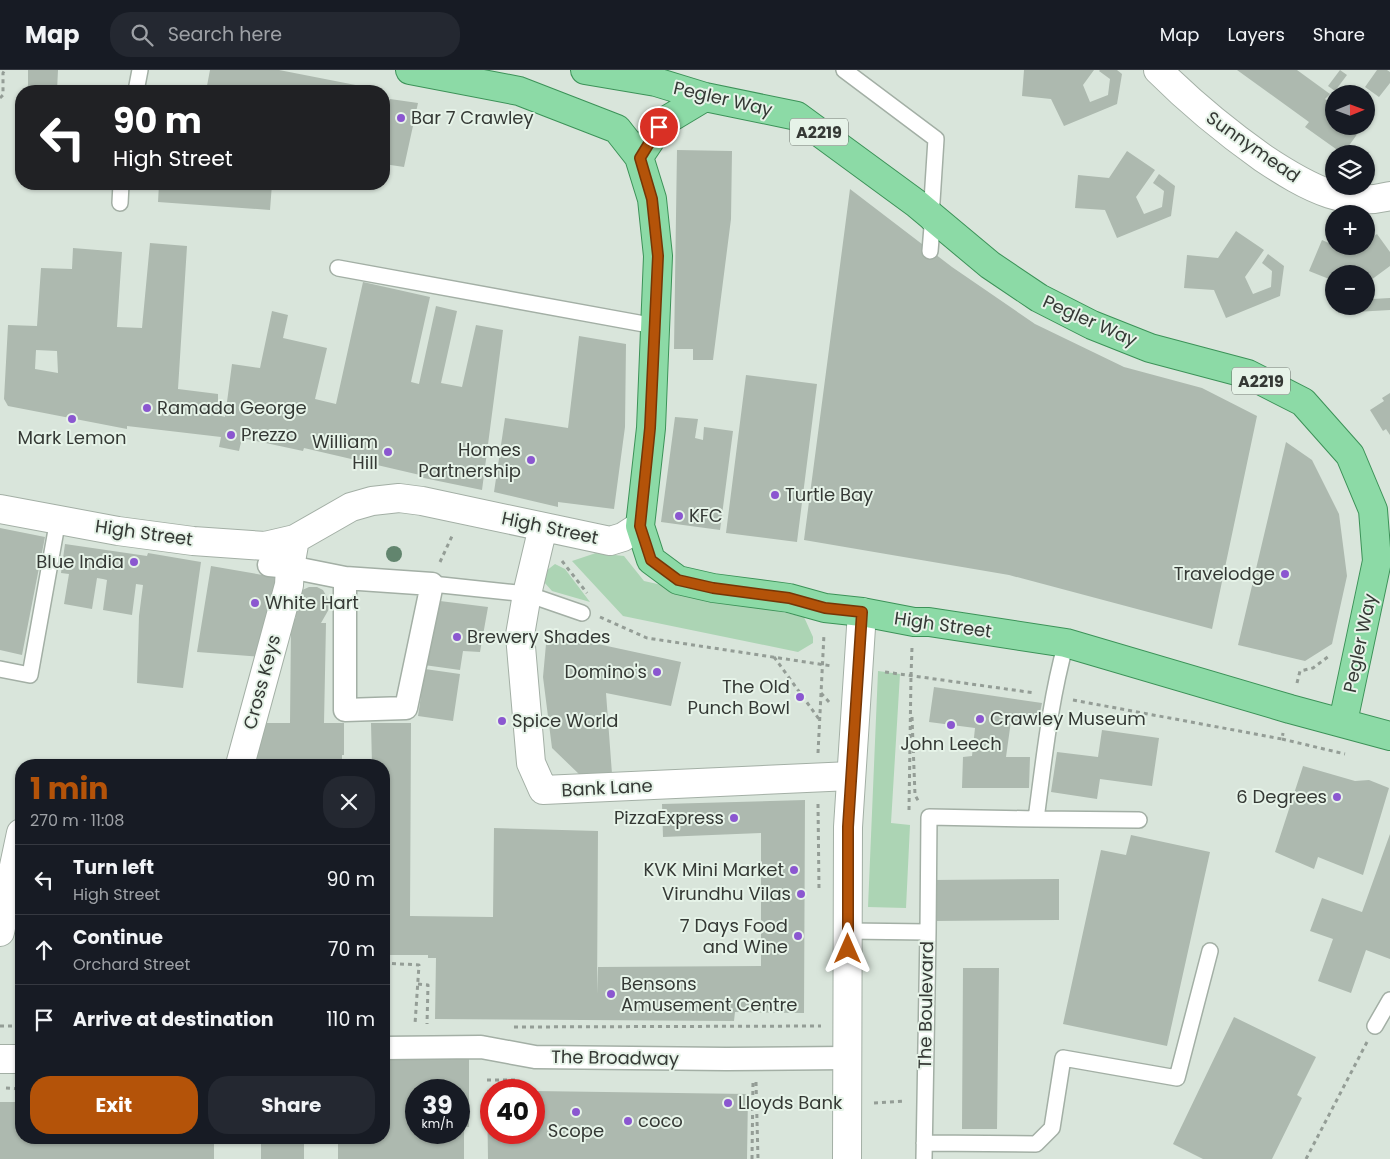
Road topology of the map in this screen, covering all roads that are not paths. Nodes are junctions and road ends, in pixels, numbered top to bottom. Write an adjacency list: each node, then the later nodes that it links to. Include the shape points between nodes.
1 (140, 70): 7 (lane)
2 (410, 70): 9 (main road, via 520,91 617,129)
3 (585, 70): 6 (main road, Pegler Way / A2219)
4 (844, 70): 13 (lane, via 936,139)
5 (1158, 70): 11 (street, Sunnymead, via 1210,118 1282,171 1330,194 1353,199)
6 (660, 76): 8 (main road, Pegler Way / A2219)
7 (137, 85)
8 (706, 97): 9 (main road, via 665,121); 13 (main road, Pegler Way / A2219, via 797,116)
9 (640, 158): 16 (main road, via 652,199 658,256)
10 (121, 190): 12 (lane)
11 (1390, 196)
12 (120, 203)
13 (924, 210): 14 (lane, via 932,227); 30 (main road, Pegler Way / A2219, via 990,265 1038,298 1092,325 1150,348 1248,374 1303,402 1350,455 1373,510 1377,561)
14 (930, 250)
15 (338, 268): 16 (lane)
16 (655, 326): 19 (main road, via 650,428)
17 (0, 509): 18 (street, High Street)
18 (58, 519): 21 (street, High Street, via 193,541 265,546); 29 (lane, via 30,675)
19 (640, 526): 20 (street, High Street, via 610,541); 26 (main road, High Street, via 651,560 678,580)
20 (540, 537): 21 (street, High Street, via 467,510 399,498 351,507); 25 (street, Bank Lane)
21 (295, 539): 22 (street, Cross Keys)
22 (280, 566): 23 (street); 32 (street, Cross Keys, via 289,585)
23 (345, 578): 24 (street); 24 (street, via 345,710 406,708)
24 (432, 584): 25 (lane)
25 (527, 594): 27 (lane); 33 (street, Bank Lane, via 520,635 531,763 543,790)
26 (862, 612): 28 (main road, High Street); 33 (street)
27 (582, 613)
28 (1066, 643): 30 (main road, High Street); 34 (lane, via 1054,696)
29 (0, 669)
30 (1343, 722): 31 (main road, High Street)
31 (1390, 736)
32 (242, 759)
33 (851, 776): 38 (street)
34 (1036, 819): 35 (lane); 39 (lane, via 929,818)
35 (1139, 820)
36 (15, 859): 37 (street)
37 (1, 919)
38 (848, 930): 39 (lane, The Boulevard); 44 (street)
39 (928, 932): 47 (lane, The Boulevard)
40 (1210, 951): 47 (lane, via 1177,1078 1063,1058 1052,1128 1036,1144)
41 (1390, 1000): 42 (lane)
42 (1375, 1026)
43 (390, 1048): 44 (street, The Broadway, via 481,1047 535,1057 754,1070)
44 (847, 1058): 48 (street)
45 (0, 1059): 46 (street)
46 (15, 1059)
47 (924, 1143): 49 (lane, The Boulevard)
48 (847, 1159)
49 (924, 1159)

